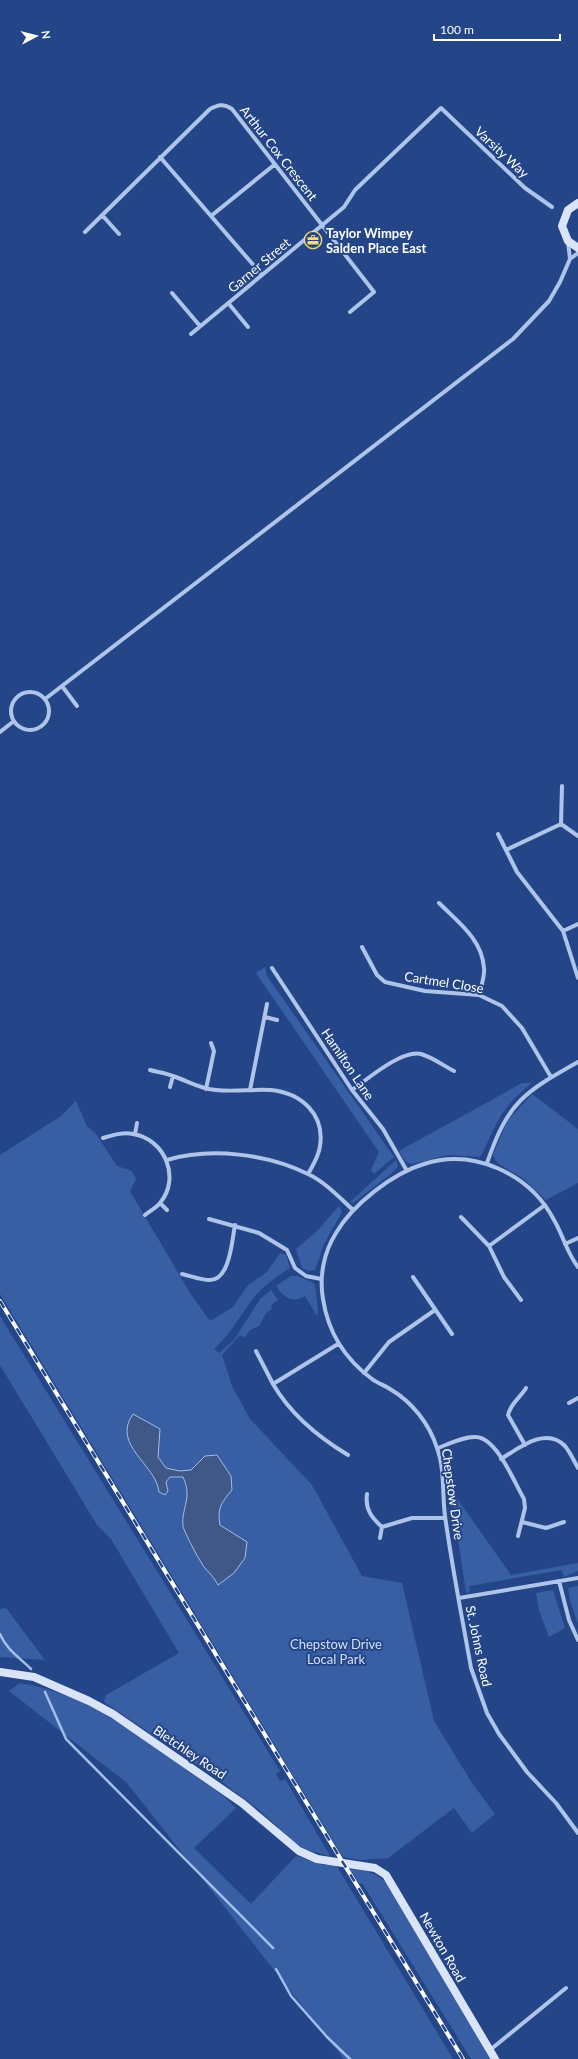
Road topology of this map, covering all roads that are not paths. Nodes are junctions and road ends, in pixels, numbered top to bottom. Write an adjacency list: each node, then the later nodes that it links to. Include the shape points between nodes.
1 (441, 108): 5 (street, Varsity Way, via 525,188); 8 (street, Garner Street, via 354,190 344,207)
2 (160, 157): 3 (street, Arthur Cox Crescent, via 210,110 226,105 232,109); 6 (street, Arthur Cox Crescent); 7 (street)
3 (274, 166): 7 (street); 8 (street, Arthur Cox Crescent)
4 (578, 203): 11 (street, via 568,210 562,220 563,231)
5 (552, 207)
6 (102, 215): 9 (street, Arthur Cox Crescent); 10 (street)
7 (211, 216): 15 (street)
8 (322, 225): 15 (street, Garner Street); 18 (street, Arthur Cox Crescent, via 374,292)
9 (85, 232)
10 (119, 234)
11 (568, 241): 12 (street); 14 (street)
12 (578, 248)
13 (578, 252): 14 (street)
14 (570, 259): 22 (street, via 549,301 513,339)
15 (262, 275): 17 (street, Garner Street)
16 (172, 293): 19 (street)
17 (229, 304): 19 (street, Garner Street); 20 (street)
18 (350, 312)
19 (200, 326): 21 (street, Garner Street)
20 (248, 327)
21 (191, 334)
22 (62, 686): 23 (street); 24 (street)
23 (45, 700): 25 (street, via 34,692 22,694 13,703); 25 (street, via 49,711 41,726 30,730)
24 (77, 706)
25 (14, 721): 26 (street)
26 (0, 732)
27 (562, 786): 28 (street)
28 (561, 824): 30 (street); 31 (street)
29 (498, 834): 31 (street)
30 (578, 836)
31 (506, 850): 34 (street, via 517,872)
32 (439, 903): 38 (street, via 472,935 481,950 484,969)
33 (578, 924): 34 (street)
34 (563, 931): 37 (street)
35 (362, 947): 38 (street, Cartmel Close, via 377,975 385,982 424,991)
36 (272, 968): 51 (street, Hamilton Lane)
37 (578, 978)
38 (479, 995): 47 (street, Cartmel Close, via 502,1006 522,1028)
39 (268, 1004): 40 (street)
40 (265, 1017): 41 (street); 50 (street)
41 (277, 1020)
42 (211, 1042): 49 (street, via 214,1051)
43 (578, 1062): 47 (street)
44 (150, 1070): 46 (street)
45 (454, 1071): 51 (street, via 423,1054 411,1053 399,1058)
46 (173, 1076): 48 (street); 49 (street)
47 (551, 1077): 56 (street, via 532,1089 512,1109 502,1123)
48 (170, 1087)
49 (206, 1089): 50 (street)
50 (250, 1090): 58 (street, via 287,1093 301,1099 312,1109 321,1134 318,1153)
51 (352, 1090): 57 (street, Hamilton Lane, via 383,1129)
52 (136, 1123): 53 (street)
53 (135, 1134): 54 (street, via 125,1133); 55 (street, via 148,1138 159,1147)
54 (103, 1138)
55 (167, 1160): 58 (street, via 195,1155 249,1156 280,1163); 59 (street, via 170,1175 167,1190)
56 (487, 1163): 57 (street, Chepstow Drive, via 447,1160 424,1164); 60 (street, Chepstow Drive, via 505,1170 521,1181)
57 (407, 1171): 62 (street, Chepstow Drive)
58 (308, 1174): 62 (street, via 331,1188)
59 (160, 1203): 61 (street); 63 (street)
60 (545, 1205): 68 (street, Chepstow Drive); 69 (street)
61 (167, 1210)
62 (352, 1210): 73 (street, Chepstow Drive, via 331,1241)
63 (145, 1215)
64 (460, 1217): 69 (street)
65 (209, 1219): 66 (street)
66 (235, 1225): 71 (street, via 226,1269 220,1277 210,1280); 73 (street, via 259,1233 287,1250 295,1268 306,1276)
67 (578, 1238): 68 (street)
68 (565, 1244): 70 (street, Chepstow Drive)
69 (489, 1246): 74 (street, via 504,1277)
70 (578, 1267)
71 (182, 1274)
72 (412, 1277): 75 (street)
73 (322, 1279): 77 (street, Chepstow Drive, via 325,1313)
74 (520, 1300)
75 (436, 1310): 76 (street); 79 (street, via 389,1342)
76 (452, 1334)
77 (338, 1344): 79 (street, Chepstow Drive); 80 (street)
78 (256, 1351): 80 (street)
79 (364, 1373): 85 (street, Chepstow Drive, via 390,1389 416,1410)
80 (273, 1384): 86 (street, via 288,1407 314,1433)
81 (526, 1388): 84 (street, via 522,1396 510,1407 508,1415)
82 (578, 1398): 83 (street)
83 (569, 1403)
84 (525, 1445): 87 (street); 88 (street, via 544,1437 560,1441)
85 (438, 1448): 87 (street, via 468,1437 477,1437 488,1440); 90 (street, Chepstow Drive)
86 (348, 1454)
87 (501, 1459): 91 (street, via 524,1499)
88 (578, 1468)
89 (367, 1494): 93 (street, via 368,1511)
90 (445, 1518): 93 (street, via 412,1518); 98 (street, Chepstow Drive)
91 (522, 1522): 92 (street, via 546,1528); 94 (street)
92 (564, 1522)
93 (382, 1526): 95 (street)
94 (518, 1536)
95 (380, 1538)
96 (578, 1578): 97 (street)
97 (559, 1581): 98 (street); 99 (street, via 568,1620)
98 (459, 1598): 101 (street, St. Johns Road, via 471,1668 487,1713 512,1754 556,1803)
99 (578, 1640)
100 (0, 1672): 102 (street, Bletchley Road, via 34,1677 95,1704 221,1788 299,1851 317,1859)
101 (578, 1833)
102 (357, 1864): 104 (street, Newton Road, via 375,1868 390,1879)
103 (566, 1988): 104 (street)
104 (490, 2050): 105 (street, Newton Road)
105 (495, 2059)

